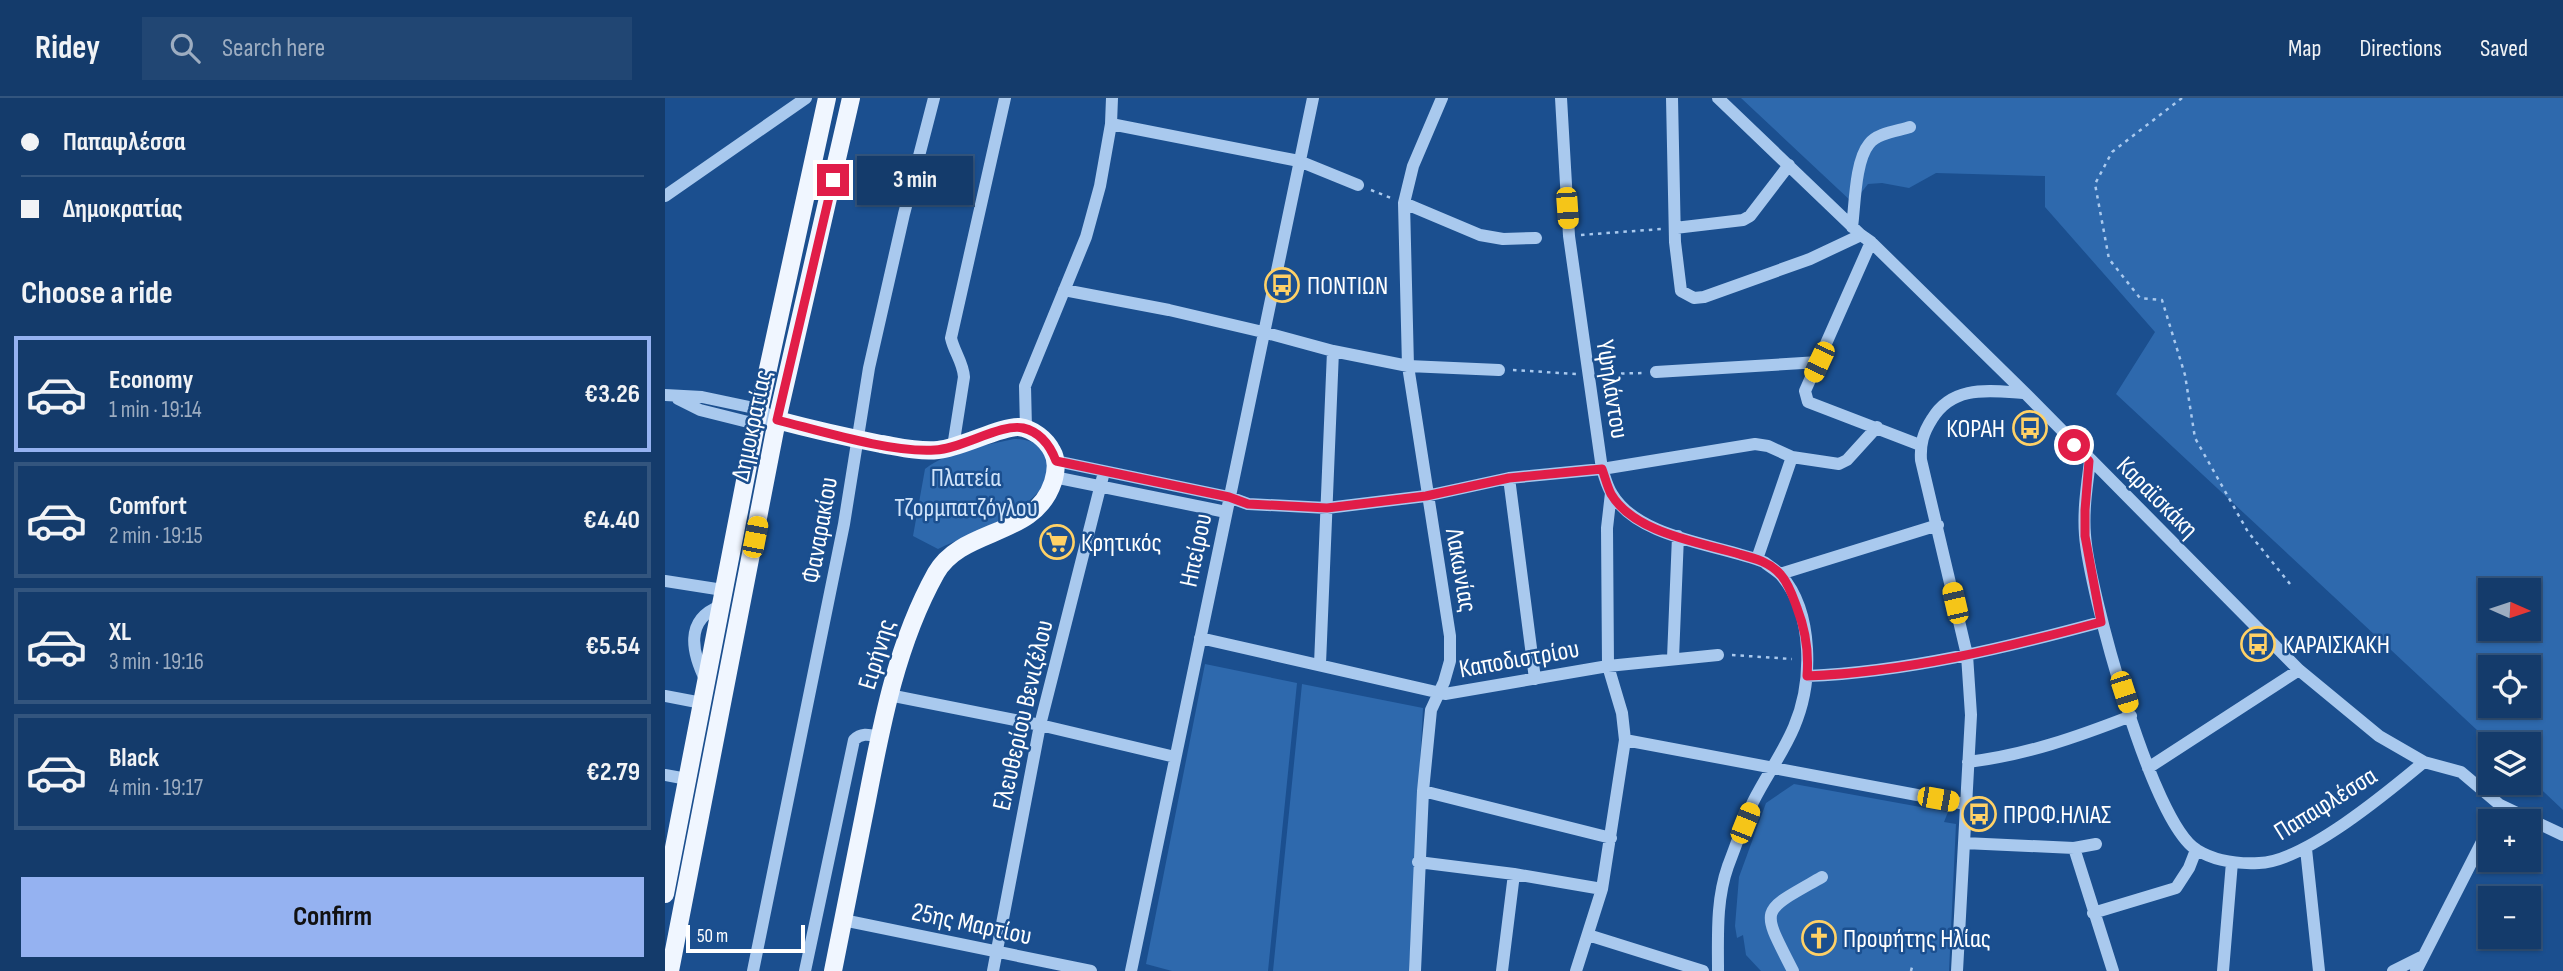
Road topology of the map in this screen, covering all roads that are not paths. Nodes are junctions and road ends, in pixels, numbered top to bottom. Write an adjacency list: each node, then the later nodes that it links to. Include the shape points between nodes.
1 (806, 98): 17 (street)
2 (827, 98): 31 (main road, Δημοκρατίας)
3 (851, 98): 32 (main road, Δημοκρατίας)
4 (934, 98): 35 (street, Φαναρακίου, via 869,368)
5 (1005, 98): 37 (street, via 951,338 964,377)
6 (1112, 98): 12 (street)
7 (1313, 98): 14 (street, Ηπείρου)
8 (1442, 98): 18 (street, Λακωνίας, via 1413,166)
9 (1561, 98): 41 (street, Υψηλάντου, via 1569,236)
10 (1672, 98): 19 (street)
11 (1718, 98): 15 (street, Καραϊσκάκη)
12 (1111, 124): 14 (street); 22 (street, via 1086,237)
13 (1910, 127): 20 (street, via 1869,143 1859,171)
14 (1299, 161): 16 (street); 23 (street, Ηπείρου)
15 (1789, 165): 19 (street, via 1743,220); 20 (street, Καραϊσκάκη)
16 (1359, 185)
17 (665, 196)
18 (1404, 203): 21 (street, via 1480,235); 26 (street, Λακωνίας)
19 (1675, 228): 20 (street, via 1681,291 1694,298 1810,259)
20 (1862, 235): 25 (street); 29 (street, Καραϊσκάκη)
21 (1536, 238)
22 (1065, 290): 23 (street); 34 (street, via 1025,386)
23 (1263, 332): 24 (street); 47 (street, Ηπείρου)
24 (1333, 351): 26 (street); 48 (street)
25 (1819, 362): 28 (street); 33 (street, via 1805,391 1808,402)
26 (1408, 366): 27 (street); 46 (street, Λακωνίας)
27 (1499, 370)
28 (1656, 372)
29 (2025, 393): 36 (street, via 1982,390 1947,400); 39 (street, Καραϊσκάκη)
30 (670, 396): 31 (street, via 700,410)
31 (757, 416): 32 (street); 55 (main road, Δημοκρατίας)
32 (777, 420): 35 (main road); 104 (main road, Δημοκρατίας)
33 (1877, 427): 36 (street); 38 (street, via 1844,463)
34 (1026, 429): 37 (main road, via 1012,428); 40 (main road, via 1047,443)
35 (858, 439): 37 (main road, via 924,450); 105 (street, Φαναρακίου)
36 (1920, 445): 50 (street)
37 (953, 447)
38 (1792, 457): 41 (street, via 1755,444); 52 (street)
39 (2089, 461): 56 (street, via 2085,536); 63 (street, Καραϊσκάκη)
40 (1055, 469): 42 (street); 44 (street); 67 (main road, Ειρήνης, via 1046,496 1027,517 963,546 943,561 912,625)
41 (1602, 469): 43 (street); 45 (street, Υψηλάντου)
42 (1104, 472): 44 (street, Ελευθερίου Βενιζέλου); 47 (street)
43 (1509, 478): 46 (street); 65 (street)
44 (1101, 486): 49 (street); 71 (street, Ελευθερίου Βενιζέλου)
45 (1611, 493): 51 (street, Υψηλάντου, via 1640,522); 62 (street)
46 (1426, 496): 48 (street); 66 (street, Λακωνίας, via 1450,636 1450,661)
47 (1229, 497): 48 (street, via 1248,504); 49 (street, Ηπείρου)
48 (1327, 508): 61 (street)
49 (1226, 512): 57 (street, Ηπείρου)
50 (1938, 525): 53 (street); 59 (street)
51 (1678, 536): 52 (street, Υψηλάντου); 60 (street)
52 (1757, 559): 53 (street, Υψηλάντου)
53 (1780, 574): 64 (street, via 1805,631)
54 (665, 581): 55 (street)
55 (722, 598): 69 (main road, Δημοκρατίας)
56 (2101, 622): 59 (street); 70 (street)
57 (1200, 638): 61 (street, Καποδιστρίου); 74 (street, Ηπείρου)
58 (1718, 654): 60 (street, Καποδιστρίου)
59 (1967, 655): 64 (street); 75 (street)
60 (1673, 659): 62 (street, Καποδιστρίου)
61 (1321, 664): 66 (street, Καποδιστρίου)
62 (1608, 666): 65 (street, Καποδιστρίου); 73 (street)
63 (2299, 670): 76 (street, Καραϊσκάκη, via 2379,736); 77 (street)
64 (1807, 676): 78 (street, via 1796,724)
65 (1535, 679): 66 (street, Καποδιστρίου)
66 (1439, 692): 81 (street, Λακωνίας, via 1431,710)
67 (889, 695): 71 (street); 72 (main road, Ειρήνης)
68 (665, 696): 69 (street)
69 (702, 703): 80 (main road, Δημοκρατίας)
70 (2131, 716): 75 (street, via 2029,752); 77 (street)
71 (1040, 725): 74 (street); 102 (street, Ελευθερίου Βενιζέλου)
72 (880, 737): 100 (main road, Ειρήνης); 106 (street, via 865,734 854,740)
73 (1625, 740): 78 (street); 86 (street)
74 (1175, 757): 110 (street, Ηπείρου)
75 (1968, 762): 82 (street)
76 (2424, 762): 83 (street, Καραϊσκάκη, via 2461,772); 90 (street, Παπαφλέσσα)
77 (2148, 768): 92 (street, via 2171,819)
78 (1773, 769): 82 (street); 115 (street, via 1754,800 1722,888)
79 (665, 775): 80 (street)
80 (687, 779): 98 (main road, Δημοκρατίας)
81 (1423, 791): 86 (street); 93 (street, Λακωνίας)
82 (1965, 804): 87 (street)
83 (2500, 805): 84 (street); 85 (street, Καραϊσκάκη)
84 (2498, 809)
85 (2563, 835)
86 (1611, 838): 97 (street)
87 (1964, 842): 89 (street); 117 (street)
88 (2095, 844): 89 (street)
89 (2074, 848): 99 (street)
90 (2306, 849): 94 (street, Παπαφλέσσα, via 2262,863); 120 (street)
91 (2478, 849): 103 (street)
92 (2196, 850): 94 (street, Παπαφλέσσα); 99 (street, via 2176,888)
93 (1418, 862): 95 (street); 111 (street, Λακωνίας)
94 (2232, 862): 119 (street)
95 (1514, 874): 97 (street); 112 (street)
96 (1822, 877): 116 (street, via 1776,902 1770,912 1769,925)
97 (1602, 888): 101 (street)
98 (665, 894)
99 (2093, 913): 118 (street)
100 (843, 920): 102 (street, 25ης Μαρτίου); 107 (main road, Ειρήνης)
101 (1588, 935): 113 (street); 114 (street)
102 (996, 951): 108 (street, Ελευθερίου Βενιζέλου); 109 (street, 25ης Μαρτίου)
103 (2421, 957): 121 (street); 122 (street)
104 (670, 971)
105 (753, 971)
106 (805, 971)
107 (833, 971)
108 (993, 971)
109 (1091, 971)
110 (1131, 971)
111 (1415, 971)
112 (1502, 971)
113 (1576, 971)
114 (1703, 971)
115 (1718, 971)
116 (1793, 971)
117 (1957, 971)
118 (2113, 971)
119 (2223, 971)
120 (2319, 971)
121 (2393, 971)
122 (2416, 971)

